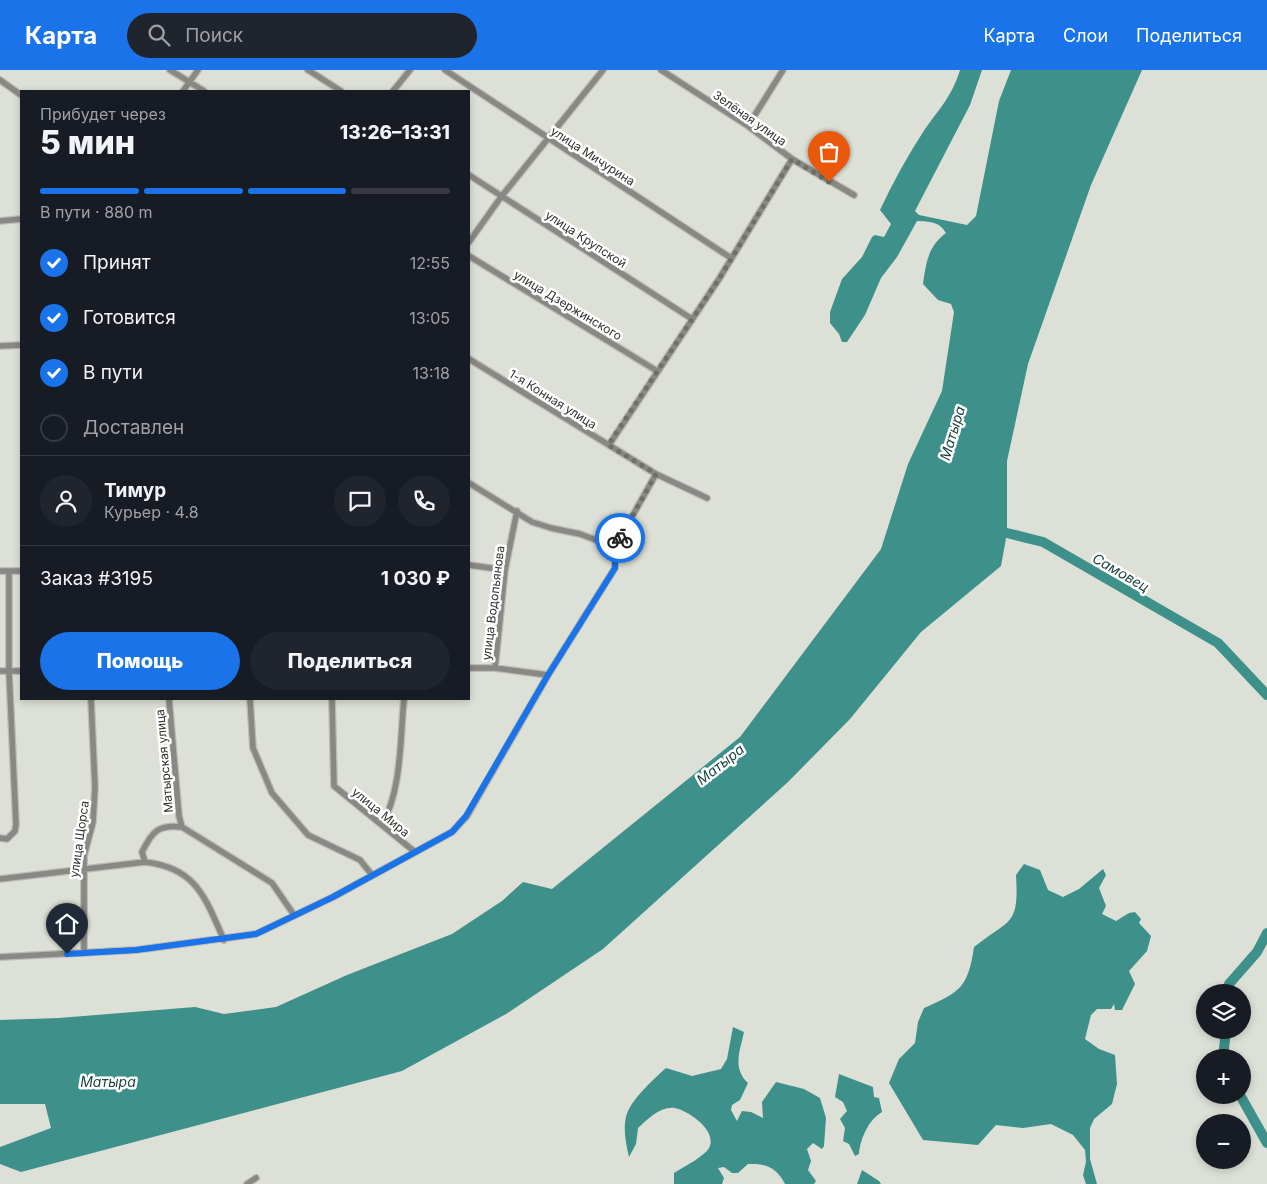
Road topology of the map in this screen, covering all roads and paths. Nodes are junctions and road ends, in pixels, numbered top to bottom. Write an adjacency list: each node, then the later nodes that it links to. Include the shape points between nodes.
1 (170, 70): 10 (street)
2 (198, 70): 10 (street)
3 (308, 70): 13 (street)
4 (410, 70): 14 (street)
5 (445, 70): 17 (street, улица Мичурина)
6 (603, 70): 17 (street)
7 (661, 70): 16 (street, Зелёная улица)
8 (783, 70): 16 (street)
9 (0, 80): 15 (street)
10 (190, 82): 11 (street); 12 (street)
11 (184, 90)
12 (202, 90)
13 (339, 90)
14 (394, 90)
15 (20, 94)
16 (748, 126): 18 (street, Зелёная улица)
17 (548, 140): 21 (street); 26 (street, улица Мичурина)
18 (792, 159): 20 (street, Зелёная улица); 26 (street)
19 (470, 176): 21 (street, улица Крупской)
20 (854, 195)
21 (501, 197): 24 (street); 27 (street, улица Крупской)
22 (20, 219): 23 (street)
23 (0, 221)
24 (470, 241)
25 (470, 257): 31 (street, улица Дзержинского)
26 (730, 258): 27 (street)
27 (692, 319): 31 (street)
28 (20, 345): 29 (street)
29 (0, 346)
30 (470, 360): 32 (street, 1-я Конная улица)
31 (657, 371): 32 (street)
32 (608, 445): 33 (street, 1-я Конная улица)
33 (656, 474): 35 (street, 1-я Конная улица); 37 (street)
34 (470, 484): 36 (street)
35 (707, 498)
36 (517, 511): 37 (street, via 532,522); 40 (street, улица Водопьянова)
37 (615, 547): 48 (street, via 615,568)
38 (470, 565): 40 (street)
39 (20, 570): 42 (street)
40 (505, 570): 44 (street, улица Водопьянова)
41 (0, 571): 42 (street)
42 (9, 571): 46 (street)
43 (470, 668): 44 (street)
44 (495, 668): 48 (street)
45 (0, 671): 46 (street)
46 (9, 671): 47 (street); 56 (street, via 16,824 15,831 7,839)
47 (20, 671)
48 (548, 675): 57 (street, via 466,816 452,832)
49 (91, 700): 59 (street, улица Щорса, via 95,787 93,822 84,856)
50 (169, 700): 55 (street, Матырская улица)
51 (250, 700): 60 (street, via 253,748 272,793 308,835 360,860)
52 (332, 700): 54 (street, улица Мира, via 334,786)
53 (404, 700): 54 (street, via 397,773)
54 (382, 825): 57 (street, улица Мира)
55 (182, 827): 58 (street, via 167,825 151,835 142,852); 62 (street, Матырская улица, via 272,883)
56 (0, 838)
57 (415, 852): 60 (street)
58 (145, 862): 59 (street); 63 (street, via 159,864 186,876 202,892)
59 (86, 870): 61 (street); 64 (street, улица Щорса, via 82,888)
60 (372, 876): 62 (street)
61 (0, 879)
62 (294, 915): 63 (street, via 256,934)
63 (224, 940): 64 (street)
64 (84, 953): 65 (street)
65 (0, 957)
66 (256, 1178): 67 (street)
67 (247, 1184)

